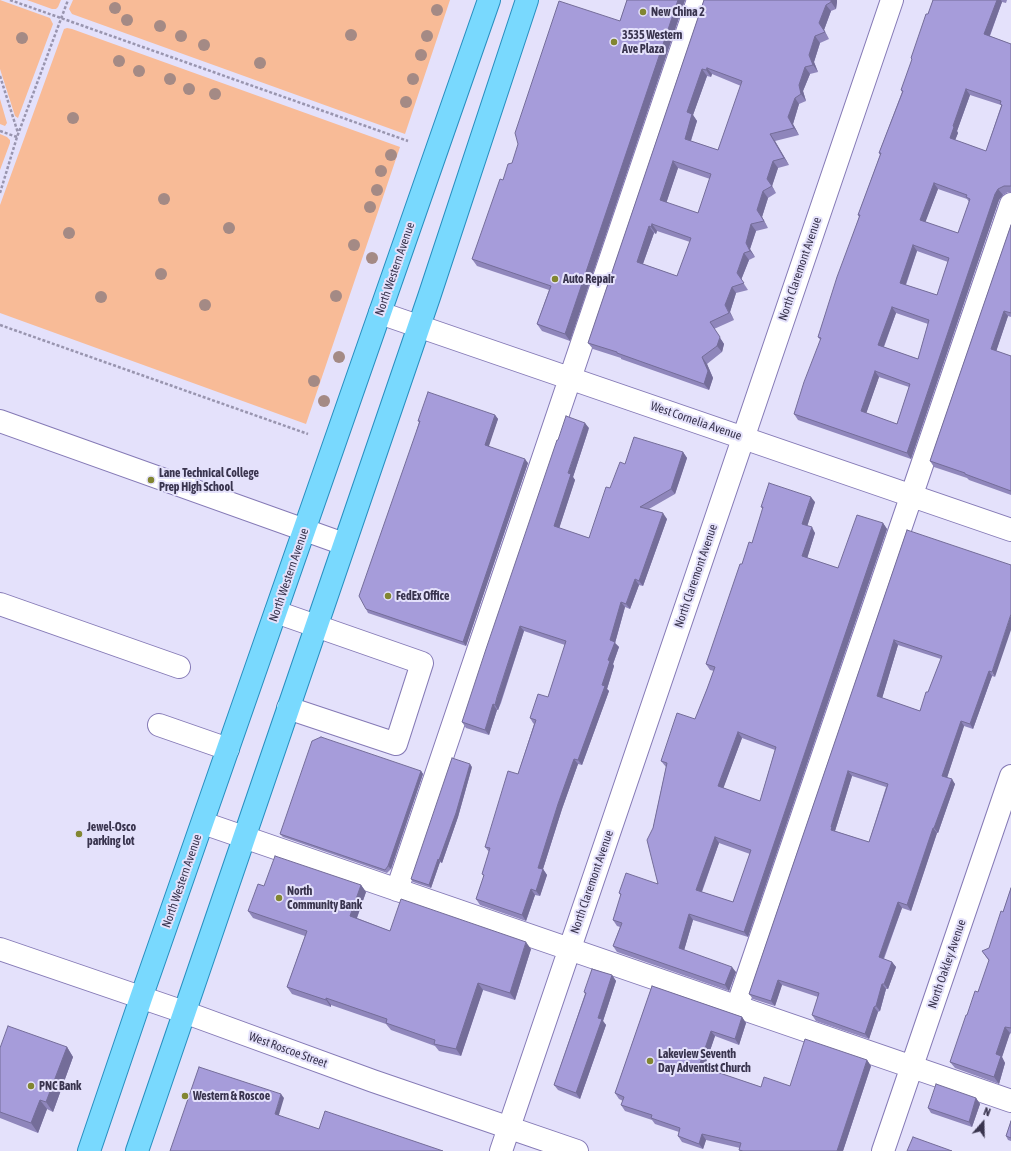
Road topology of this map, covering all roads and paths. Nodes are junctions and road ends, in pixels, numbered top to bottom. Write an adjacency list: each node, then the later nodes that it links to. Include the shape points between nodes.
1 (10, 0): 7 (path)
2 (68, 0): 7 (path)
3 (489, 0): 14 (main road, North Western Avenue)
4 (527, 0): 16 (main road)
5 (698, 0): 17 (street)
6 (892, 0): 20 (street, North Claremont Avenue)
7 (61, 18): 10 (path); 11 (path)
8 (0, 76): 10 (path)
9 (0, 131): 10 (path)
10 (18, 135): 12 (path)
11 (408, 141)
12 (0, 193)
13 (1011, 204): 21 (street)
14 (380, 313): 16 (street, West Cornelia Avenue); 22 (main road, North Western Avenue)
15 (0, 325): 19 (path)
16 (419, 326): 17 (street, West Cornelia Avenue); 24 (main road)
17 (571, 378): 20 (street, West Cornelia Avenue); 35 (street)
18 (0, 421): 22 (street)
19 (308, 434)
20 (743, 437): 21 (street, West Cornelia Avenue); 37 (street, North Claremont Avenue)
21 (912, 496): 23 (street, West Cornelia Avenue); 39 (street)
22 (304, 530): 24 (street); 26 (main road, North Western Avenue)
23 (1011, 530)
24 (344, 544): 27 (main road)
25 (0, 604): 28 (street)
26 (276, 612): 27 (street); 31 (main road, North Western Avenue)
27 (316, 626): 29 (main road); 29 (street, via 422,663 396,744)
28 (179, 667)
29 (288, 708): 34 (main road)
30 (158, 725): 31 (street)
31 (228, 749): 33 (main road, North Western Avenue)
32 (1011, 776): 41 (street, North Oakley Avenue)
33 (202, 823): 34 (street); 38 (main road, North Western Avenue)
34 (244, 837): 35 (street); 40 (main road)
35 (397, 890): 37 (street)
36 (0, 949): 38 (street, West Roscoe Street)
37 (569, 949): 39 (street); 43 (street, North Claremont Avenue)
38 (141, 998): 40 (street, West Roscoe Street); 44 (main road, North Western Avenue)
39 (738, 1007): 41 (street)
40 (184, 1012): 43 (street, West Roscoe Street); 45 (main road)
41 (912, 1068): 42 (street); 48 (street, North Oakley Avenue)
42 (1011, 1102)
43 (509, 1128): 46 (street, North Claremont Avenue); 47 (street, West Roscoe Street)
44 (88, 1151)
45 (137, 1151)
46 (501, 1151)
47 (577, 1151)
48 (883, 1151)

